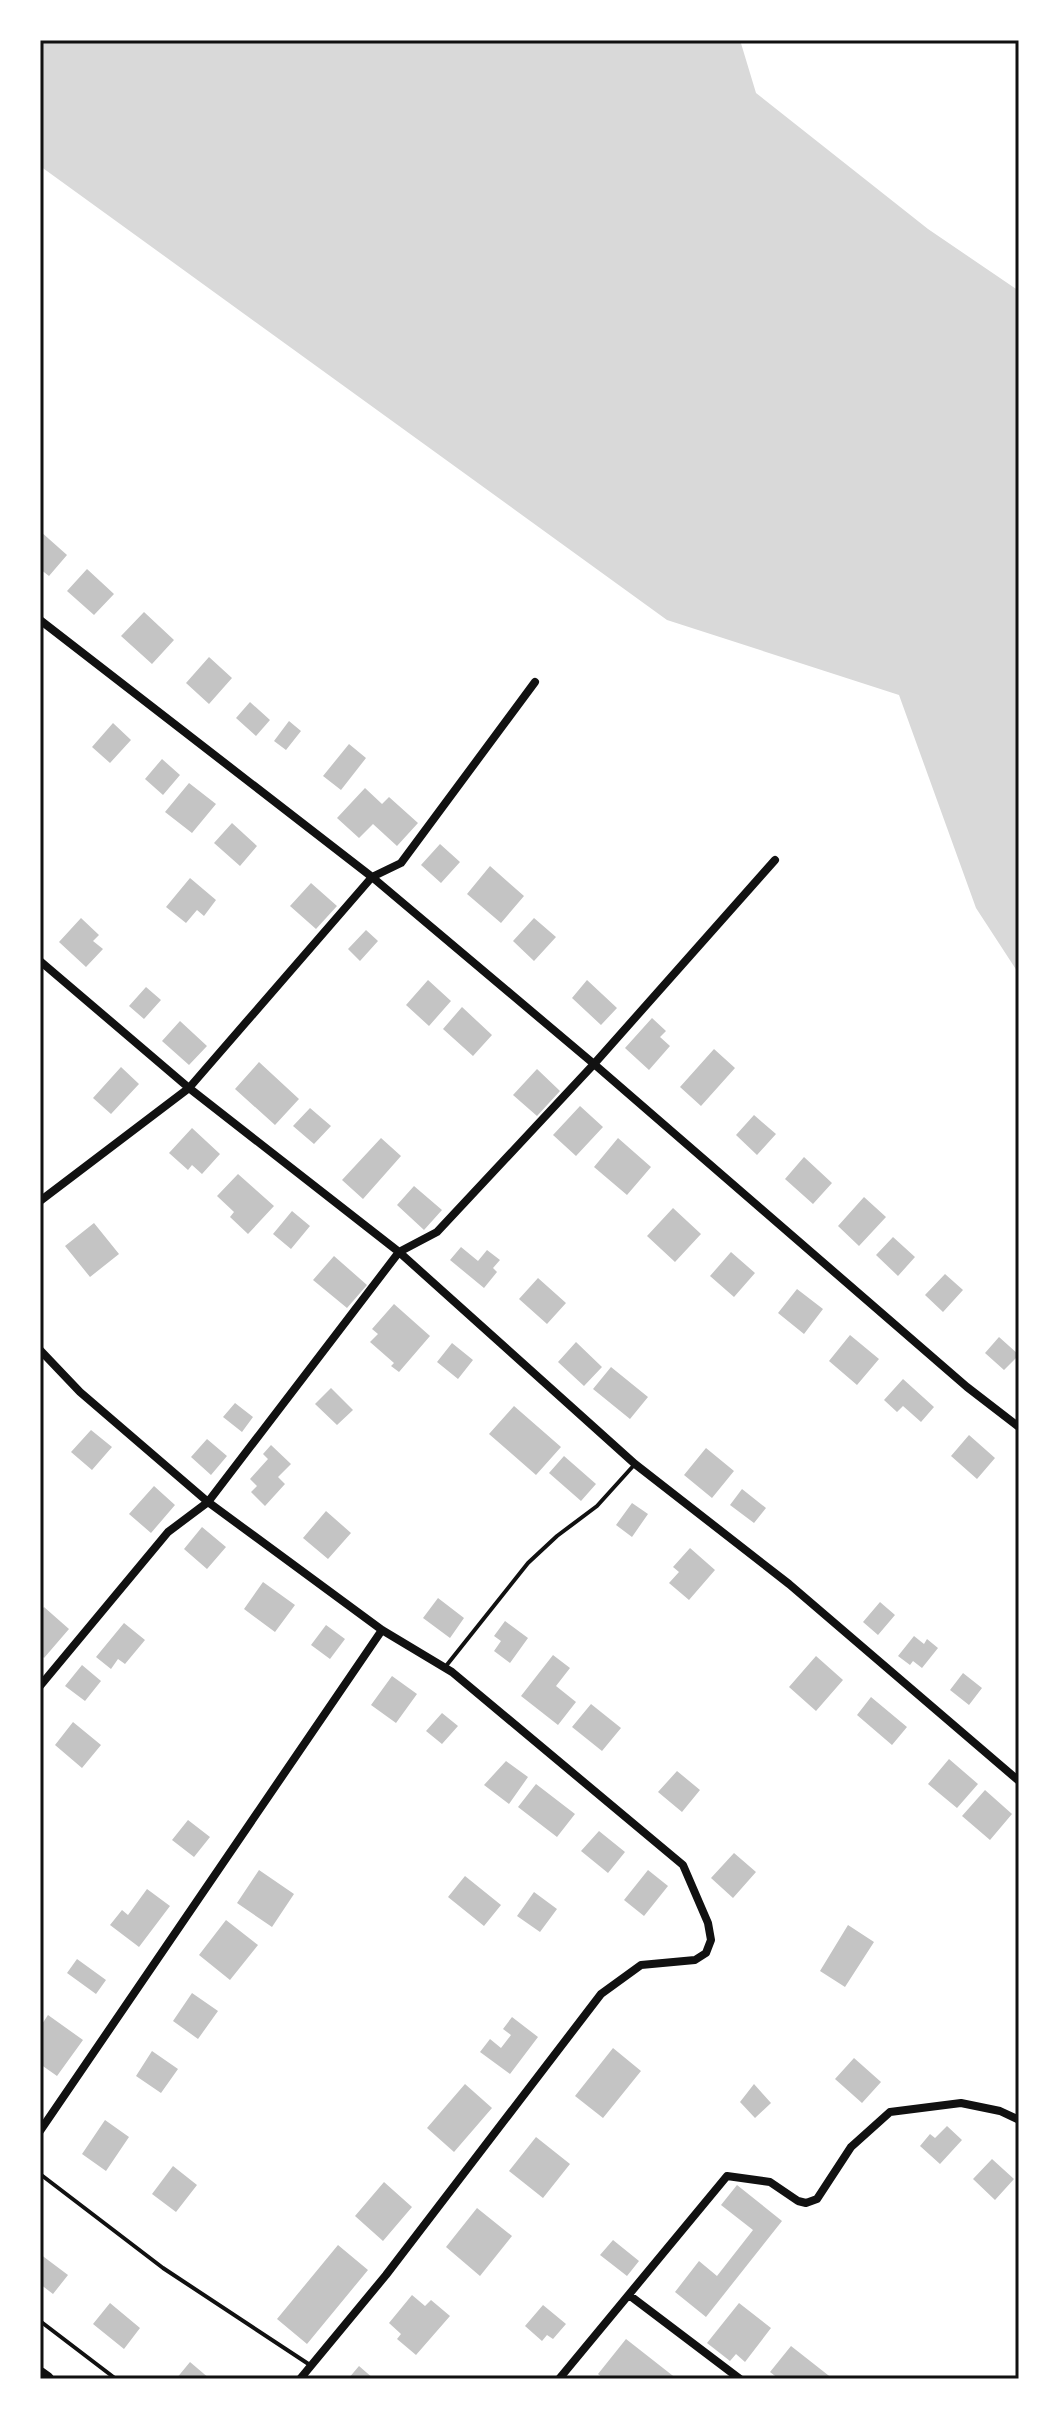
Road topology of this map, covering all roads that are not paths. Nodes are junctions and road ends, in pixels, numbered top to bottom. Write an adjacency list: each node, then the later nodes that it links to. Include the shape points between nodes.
1 (40, 620): 4 (street)
2 (535, 682): 4 (street, via 401,863)
3 (775, 860): 6 (street)
4 (372, 877): 6 (street); 7 (street)
5 (40, 961): 7 (street)
6 (594, 1064): 9 (street, via 437,1232); 11 (street)
7 (189, 1088): 8 (street); 9 (street)
8 (40, 1201)
9 (399, 1252): 12 (street); 13 (street)
10 (40, 1350): 13 (street, via 80,1392)
11 (1019, 1427)
12 (635, 1464): 15 (lane, via 597,1506 528,1563); 17 (street, via 789,1584)
13 (208, 1502): 14 (street); 16 (street, via 168,1532)
14 (382, 1630): 15 (street); 19 (street)
15 (444, 1668): 23 (street, via 683,1865 711,1940 706,1953 695,1960 641,1965 601,1994 386,2275)
16 (40, 1686)
17 (1019, 1781)
18 (1019, 2120): 21 (street, via 961,2103 890,2112 851,2147 817,2199 806,2203 770,2182 727,2176)
19 (40, 2131)
20 (40, 2174): 23 (lane, via 163,2268)
21 (629, 2295): 28 (street); 29 (street)
22 (40, 2321): 26 (lane)
23 (310, 2365): 27 (street)
24 (40, 2374): 25 (main road)
25 (47, 2379)
26 (116, 2379)
27 (300, 2379)
28 (559, 2379)
29 (740, 2379)

